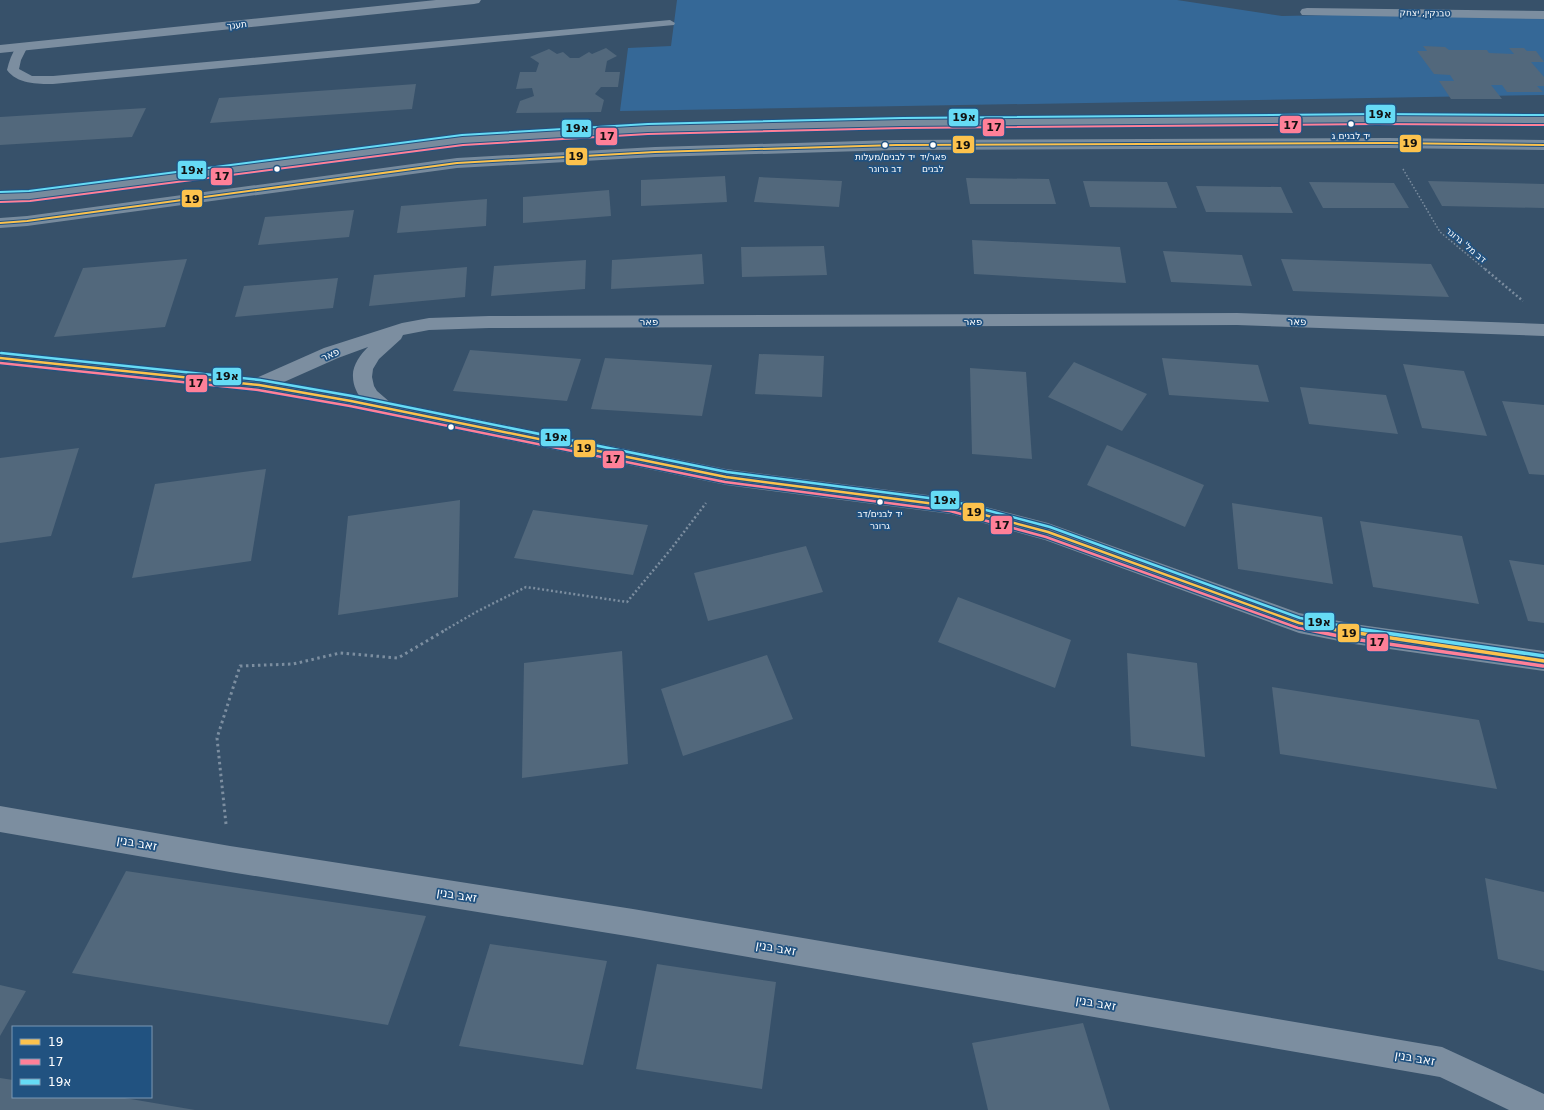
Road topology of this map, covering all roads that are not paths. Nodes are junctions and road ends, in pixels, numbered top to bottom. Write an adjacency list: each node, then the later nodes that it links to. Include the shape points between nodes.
1 (474, 0): 5 (street, תענך)
2 (1307, 12): 3 (street, טבנקין, יצחק)
3 (1544, 15)
4 (670, 23): 5 (lane, via 53,80 32,80 20,76 14,70 15,60)
5 (21, 48): 6 (street, תענך)
6 (0, 49)
7 (1544, 120): 9 (street, via 927,123 648,129 463,140 29,196)
8 (1544, 145): 10 (street, via 896,145 655,152 457,163)
9 (0, 197)
10 (0, 223)
11 (402, 329): 12 (street, פאר, via 429,324 489,322 1237,319); 14 (street, פאר, via 331,353); 15 (street, פאר, via 376,350 364,364 361,380 370,396)
12 (1544, 330)
13 (0, 358): 14 (street)
14 (259, 385): 15 (street)
15 (384, 408): 16 (street, via 726,477 951,506 1048,532 1299,623 1354,634)
16 (1544, 661)
17 (0, 819): 18 (street, זאב בנין, via 230,859 633,923 1442,1062)
18 (1543, 1110)

